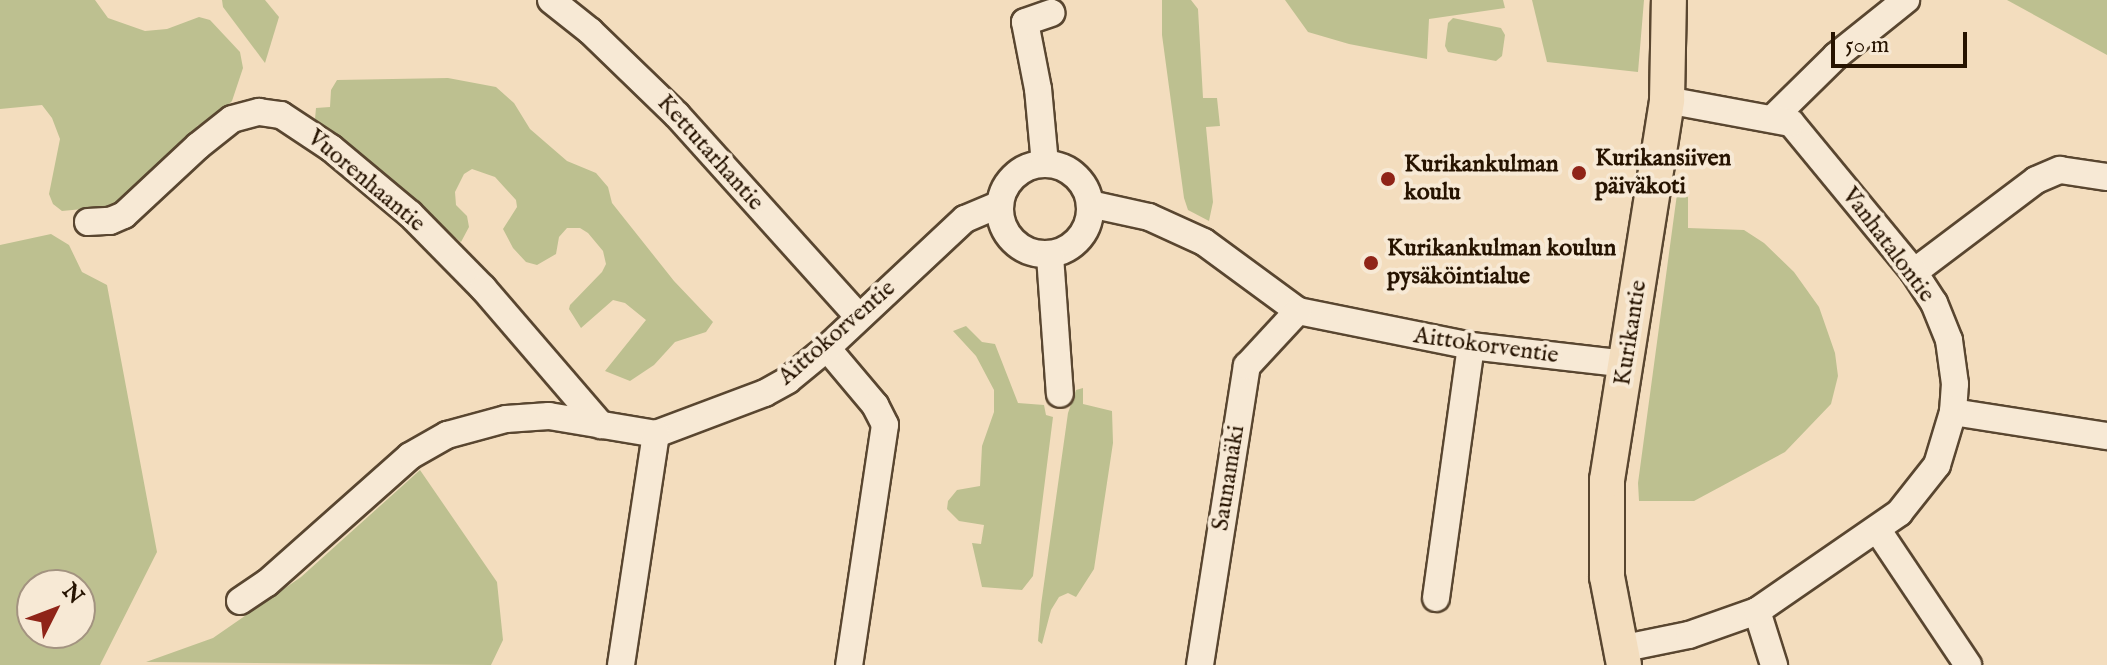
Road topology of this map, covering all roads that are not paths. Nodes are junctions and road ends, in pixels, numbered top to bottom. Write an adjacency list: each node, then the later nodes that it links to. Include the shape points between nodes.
1 (551, 0): 15 (street, Kettutarhantie, via 655,92)
2 (1669, 0): 5 (main road, Kurikantie)
3 (1906, 0): 6 (street, via 1836,56)
4 (1051, 13): 7 (street, via 1025,22)
5 (1667, 100): 6 (street, Vanhatalontie); 18 (main road, Kurikantie)
6 (1774, 117): 13 (street, Vanhatalontie, via 1799,130)
7 (1045, 164): 9 (street, via 1012,178); 10 (street, via 1076,176)
8 (2107, 177): 13 (street, via 2060,170 2036,180)
9 (1000, 204): 12 (street, via 1006,232 1017,244); 15 (street, Aittokorventie, via 965,219)
10 (1090, 204): 12 (street, via 1083,234); 14 (street, Aittokorventie, via 1149,217 1204,242)
11 (88, 222): 21 (street, Vuorenhaantie, via 124,215 232,119 259,112 281,115 331,148 410,214 483,288)
12 (1050, 256): 19 (street)
13 (1914, 272): 20 (street, Vanhatalontie, via 1949,340)
14 (1298, 311): 16 (street, Aittokorventie); 31 (street, Saunamäki, via 1247,366)
15 (858, 316): 17 (street, Aittokorventie)
16 (1471, 346): 18 (street, Aittokorventie); 25 (street)
17 (827, 348): 22 (street, Aittokorventie, via 765,393); 30 (street, via 875,405 885,425)
18 (1626, 364): 28 (main road, Kurikantie, via 1605,511 1607,577)
19 (1060, 394)
20 (1953, 412): 23 (street); 24 (street, Vanhatalontie, via 1937,465 1899,513)
21 (601, 425): 22 (street, Aittokorventie); 26 (street, Aittokorventie, via 526,416 447,435 410,456)
22 (656, 434): 29 (street)
23 (2107, 436)
24 (1877, 529): 27 (street, Vanhatalontie); 33 (street)
25 (1436, 598)
26 (240, 601)
27 (1757, 611): 28 (street, Vanhatalontie); 32 (street)
28 (1622, 657)
29 (621, 665)
30 (849, 665)
31 (1200, 665)
32 (1774, 665)
33 (1968, 665)

